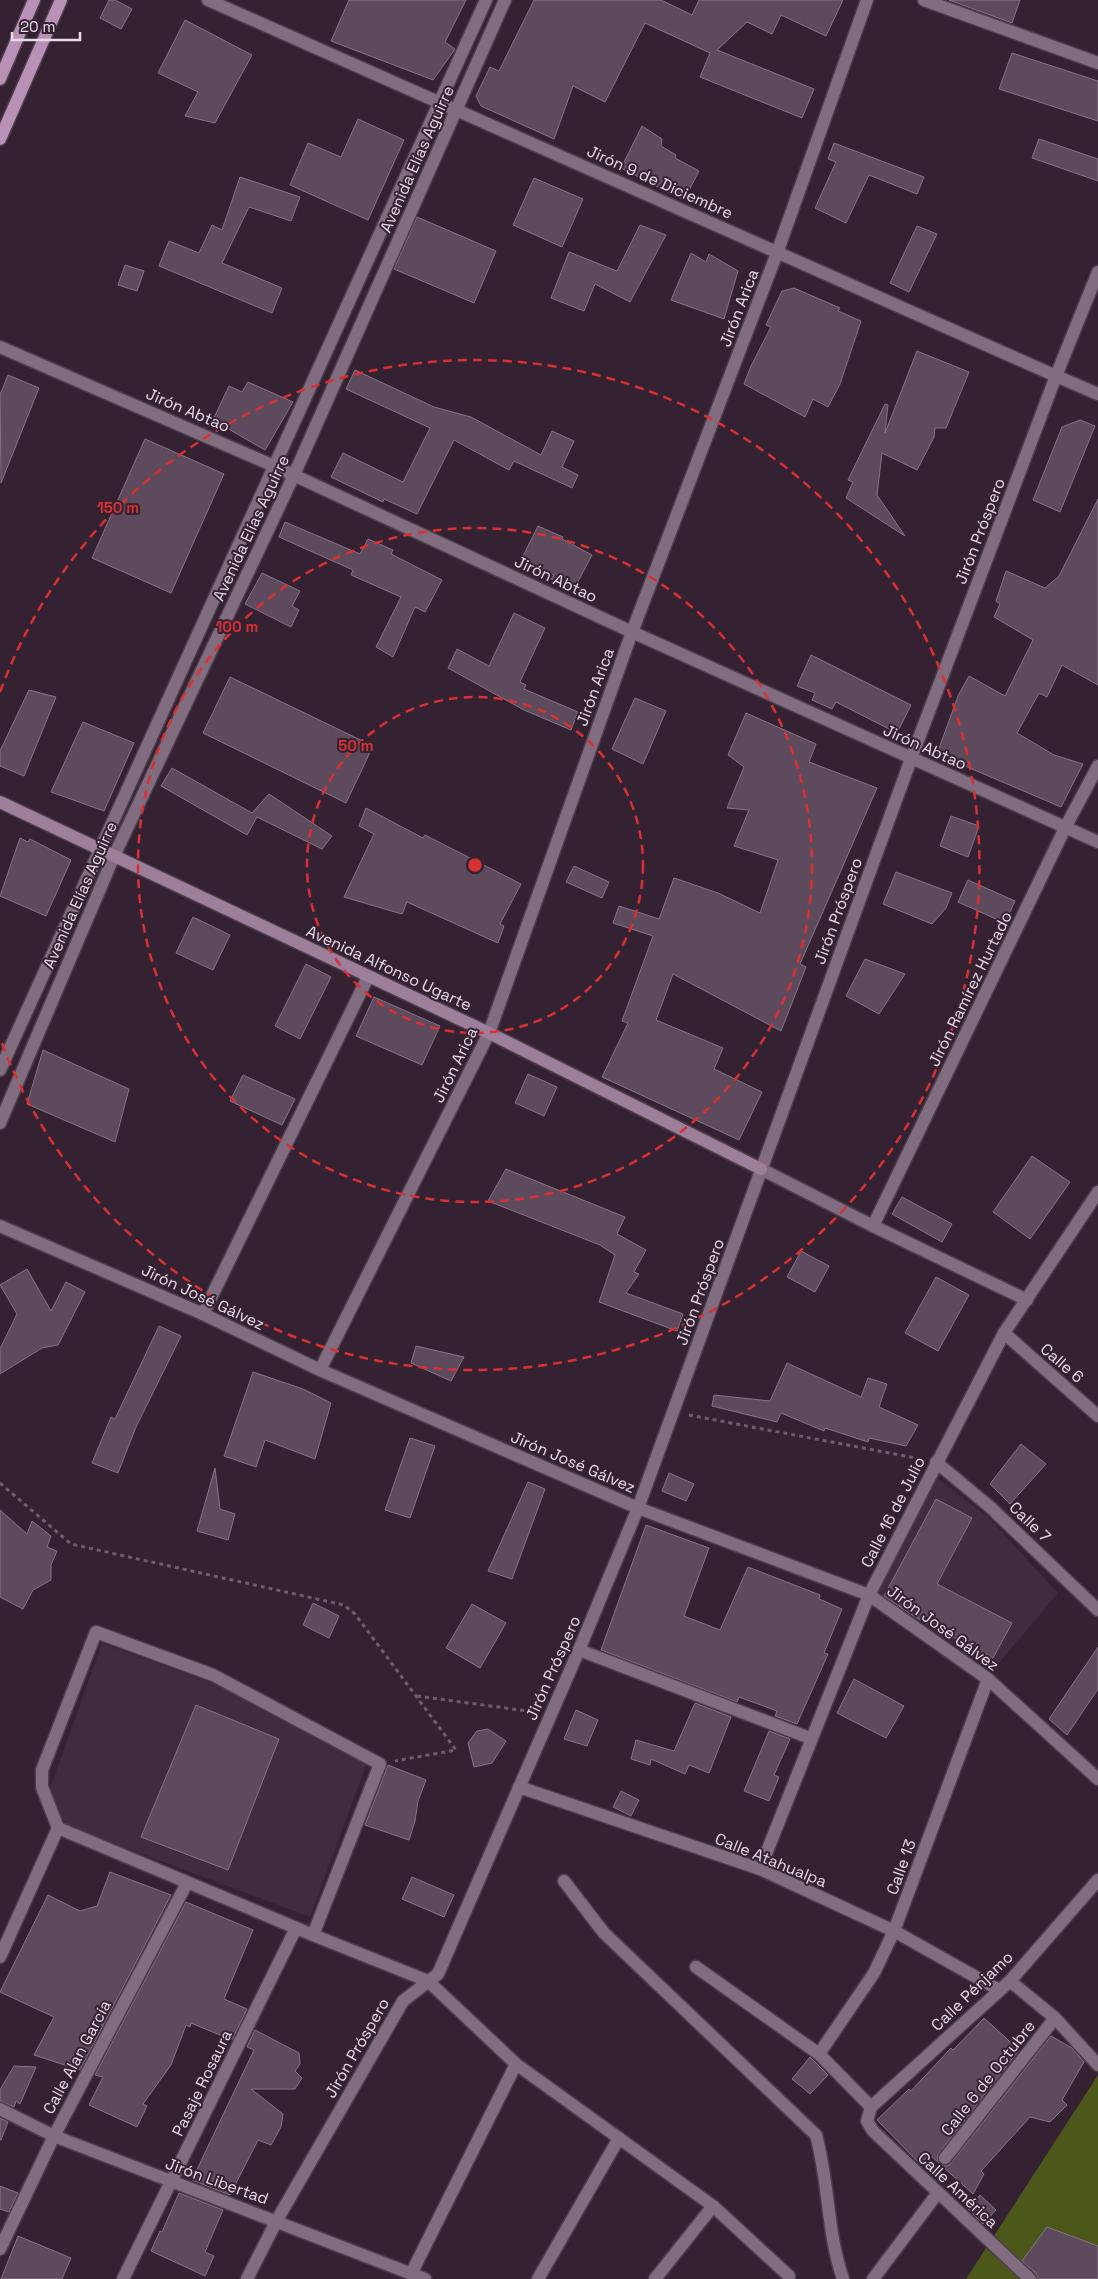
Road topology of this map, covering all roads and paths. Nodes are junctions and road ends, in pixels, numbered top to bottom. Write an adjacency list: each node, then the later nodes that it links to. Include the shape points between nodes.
1 (34, 0): 9 (main road)
2 (61, 0): 12 (main road)
3 (208, 0): 10 (street, Jirón 9 de Diciembre)
4 (486, 0): 10 (street, Avenida Elías Aguirre)
5 (505, 0): 11 (street, Avenida Elías Aguirre)
6 (867, 0): 13 (street, Jirón Arica)
7 (924, 0): 8 (street)
8 (1098, 63)
9 (0, 78)
10 (439, 102): 11 (street, Jirón 9 de Diciembre); 18 (street, Avenida Elías Aguirre)
11 (456, 109): 13 (street, Jirón 9 de Diciembre); 19 (street, Avenida Elías Aguirre)
12 (0, 139)
13 (777, 253): 16 (street, Jirón 9 de Diciembre); 20 (street, Jirón Arica)
14 (1098, 272): 16 (street, Jirón Próspero)
15 (0, 347): 18 (street, Jirón Abtao)
16 (1056, 376): 17 (street, Jirón 9 de Diciembre); 21 (street, Jirón Próspero)
17 (1098, 394)
18 (274, 466): 19 (street, Jirón Abtao); 26 (street, Avenida Elías Aguirre)
19 (294, 475): 20 (street, Jirón Abtao); 27 (street, Avenida Elías Aguirre)
20 (632, 632): 21 (street, Jirón Abtao); 29 (street, Jirón Arica)
21 (911, 759): 24 (street, Jirón Abtao); 32 (street, Jirón Próspero)
22 (1098, 766): 24 (street, Jirón Ramírez Hurtado)
23 (0, 802): 26 (main road, Avenida Alfonso Ugarte)
24 (1066, 826): 25 (street, Jirón Abtao); 35 (street, Jirón Ramírez Hurtado)
25 (1098, 842)
26 (99, 850): 27 (main road, Avenida Alfonso Ugarte); 30 (street, Avenida Elías Aguirre)
27 (114, 856): 28 (main road, Avenida Alfonso Ugarte); 31 (street, Avenida Elías Aguirre)
28 (368, 976): 29 (main road, Avenida Alfonso Ugarte); 37 (street)
29 (489, 1033): 32 (main road, Avenida Alfonso Ugarte); 39 (street, Jirón Arica)
30 (0, 1070)
31 (0, 1123)
32 (761, 1169): 35 (street); 40 (street, Jirón Próspero)
33 (1096, 1200): 36 (street, Calle 16 de Julio)
34 (0, 1226): 37 (street, Jirón José Gálvez)
35 (873, 1226): 36 (street)
36 (1027, 1300): 38 (street, Calle 16 de Julio)
37 (203, 1314): 39 (street, Jirón José Gálvez)
38 (1004, 1333): 41 (street, Calle 6); 42 (street, Calle 16 de Julio)
39 (320, 1370): 44 (street, Jirón José Gálvez)
40 (674, 1412): 42 (path); 44 (street, Jirón Próspero)
41 (1098, 1416)
42 (936, 1462): 45 (street, Calle 16 de Julio); 46 (street, Calle 7, via 990,1507)
43 (0, 1483): 49 (path, via 70,1544 344,1605 355,1614)
44 (638, 1508): 45 (street, Jirón José Gálvez); 47 (street, Jirón Próspero)
45 (869, 1594): 48 (street, Jirón José Gálvez); 51 (street, Calle 16 de Julio)
46 (1098, 1610)
47 (580, 1650): 50 (street, Jirón Próspero); 51 (street)
48 (988, 1679): 53 (street, Jirón José Gálvez); 61 (street, Calle 13)
49 (416, 1696): 50 (path); 52 (path, via 456,1750)
50 (551, 1714): 54 (street, Jirón Próspero)
51 (810, 1738): 56 (street, Calle 16 de Julio)
52 (380, 1764): 55 (street, via 213,1676 96,1632 42,1770 42,1787); 62 (street)
53 (1098, 1779)
54 (519, 1787): 56 (street, Calle Atahualpa); 65 (street, Jirón Próspero, via 438,1974)
55 (58, 1828): 59 (street); 63 (street)
56 (760, 1869): 61 (street, Calle Atahualpa)
57 (1098, 1880): 66 (street, Calle Pénjamo)
58 (564, 1881): 89 (street, via 604,1934 816,2135)
59 (187, 1883): 60 (street); 74 (street, Calle Alan García)
60 (296, 1928): 62 (street); 77 (street, Pasaje Rosaura)
61 (894, 1931): 67 (street, Calle Atahualpa); 69 (street, Calle 13, via 874,1974)
62 (313, 1935): 65 (street)
63 (0, 1957)
64 (696, 1967): 69 (street)
65 (428, 1981): 70 (street); 80 (street, Jirón Próspero, via 403,2001)
66 (1010, 1981): 67 (street, Calle Pénjamo); 68 (street)
67 (999, 1990): 72 (street, Calle Pénjamo)
68 (1055, 2018): 71 (street); 76 (street, Calle 6 de Octubre)
69 (820, 2054): 72 (street)
70 (516, 2064): 75 (street); 82 (street)
71 (1098, 2065)
72 (871, 2107): 78 (street, Calle América, via 867,2122 873,2131)
73 (0, 2109): 74 (street, Jirón Libertad)
74 (54, 2136): 77 (street, Jirón Libertad); 81 (street, Calle Alan García)
75 (619, 2138): 79 (street); 87 (street)
76 (945, 2158)
77 (172, 2182): 80 (street, Jirón Libertad); 84 (street, Pasaje Rosaura)
78 (937, 2194): 90 (street); 91 (street, Calle América)
79 (713, 2206): 83 (street); 88 (street)
80 (277, 2220): 82 (street, Jirón Libertad); 85 (street, Jirón Próspero)
81 (0, 2249)
82 (411, 2274): 86 (street, Jirón Libertad)
83 (789, 2276)
84 (123, 2279)
85 (247, 2279)
86 (425, 2279)
87 (538, 2279)
88 (655, 2279)
89 (843, 2279)
90 (873, 2279)
91 (1030, 2279)

